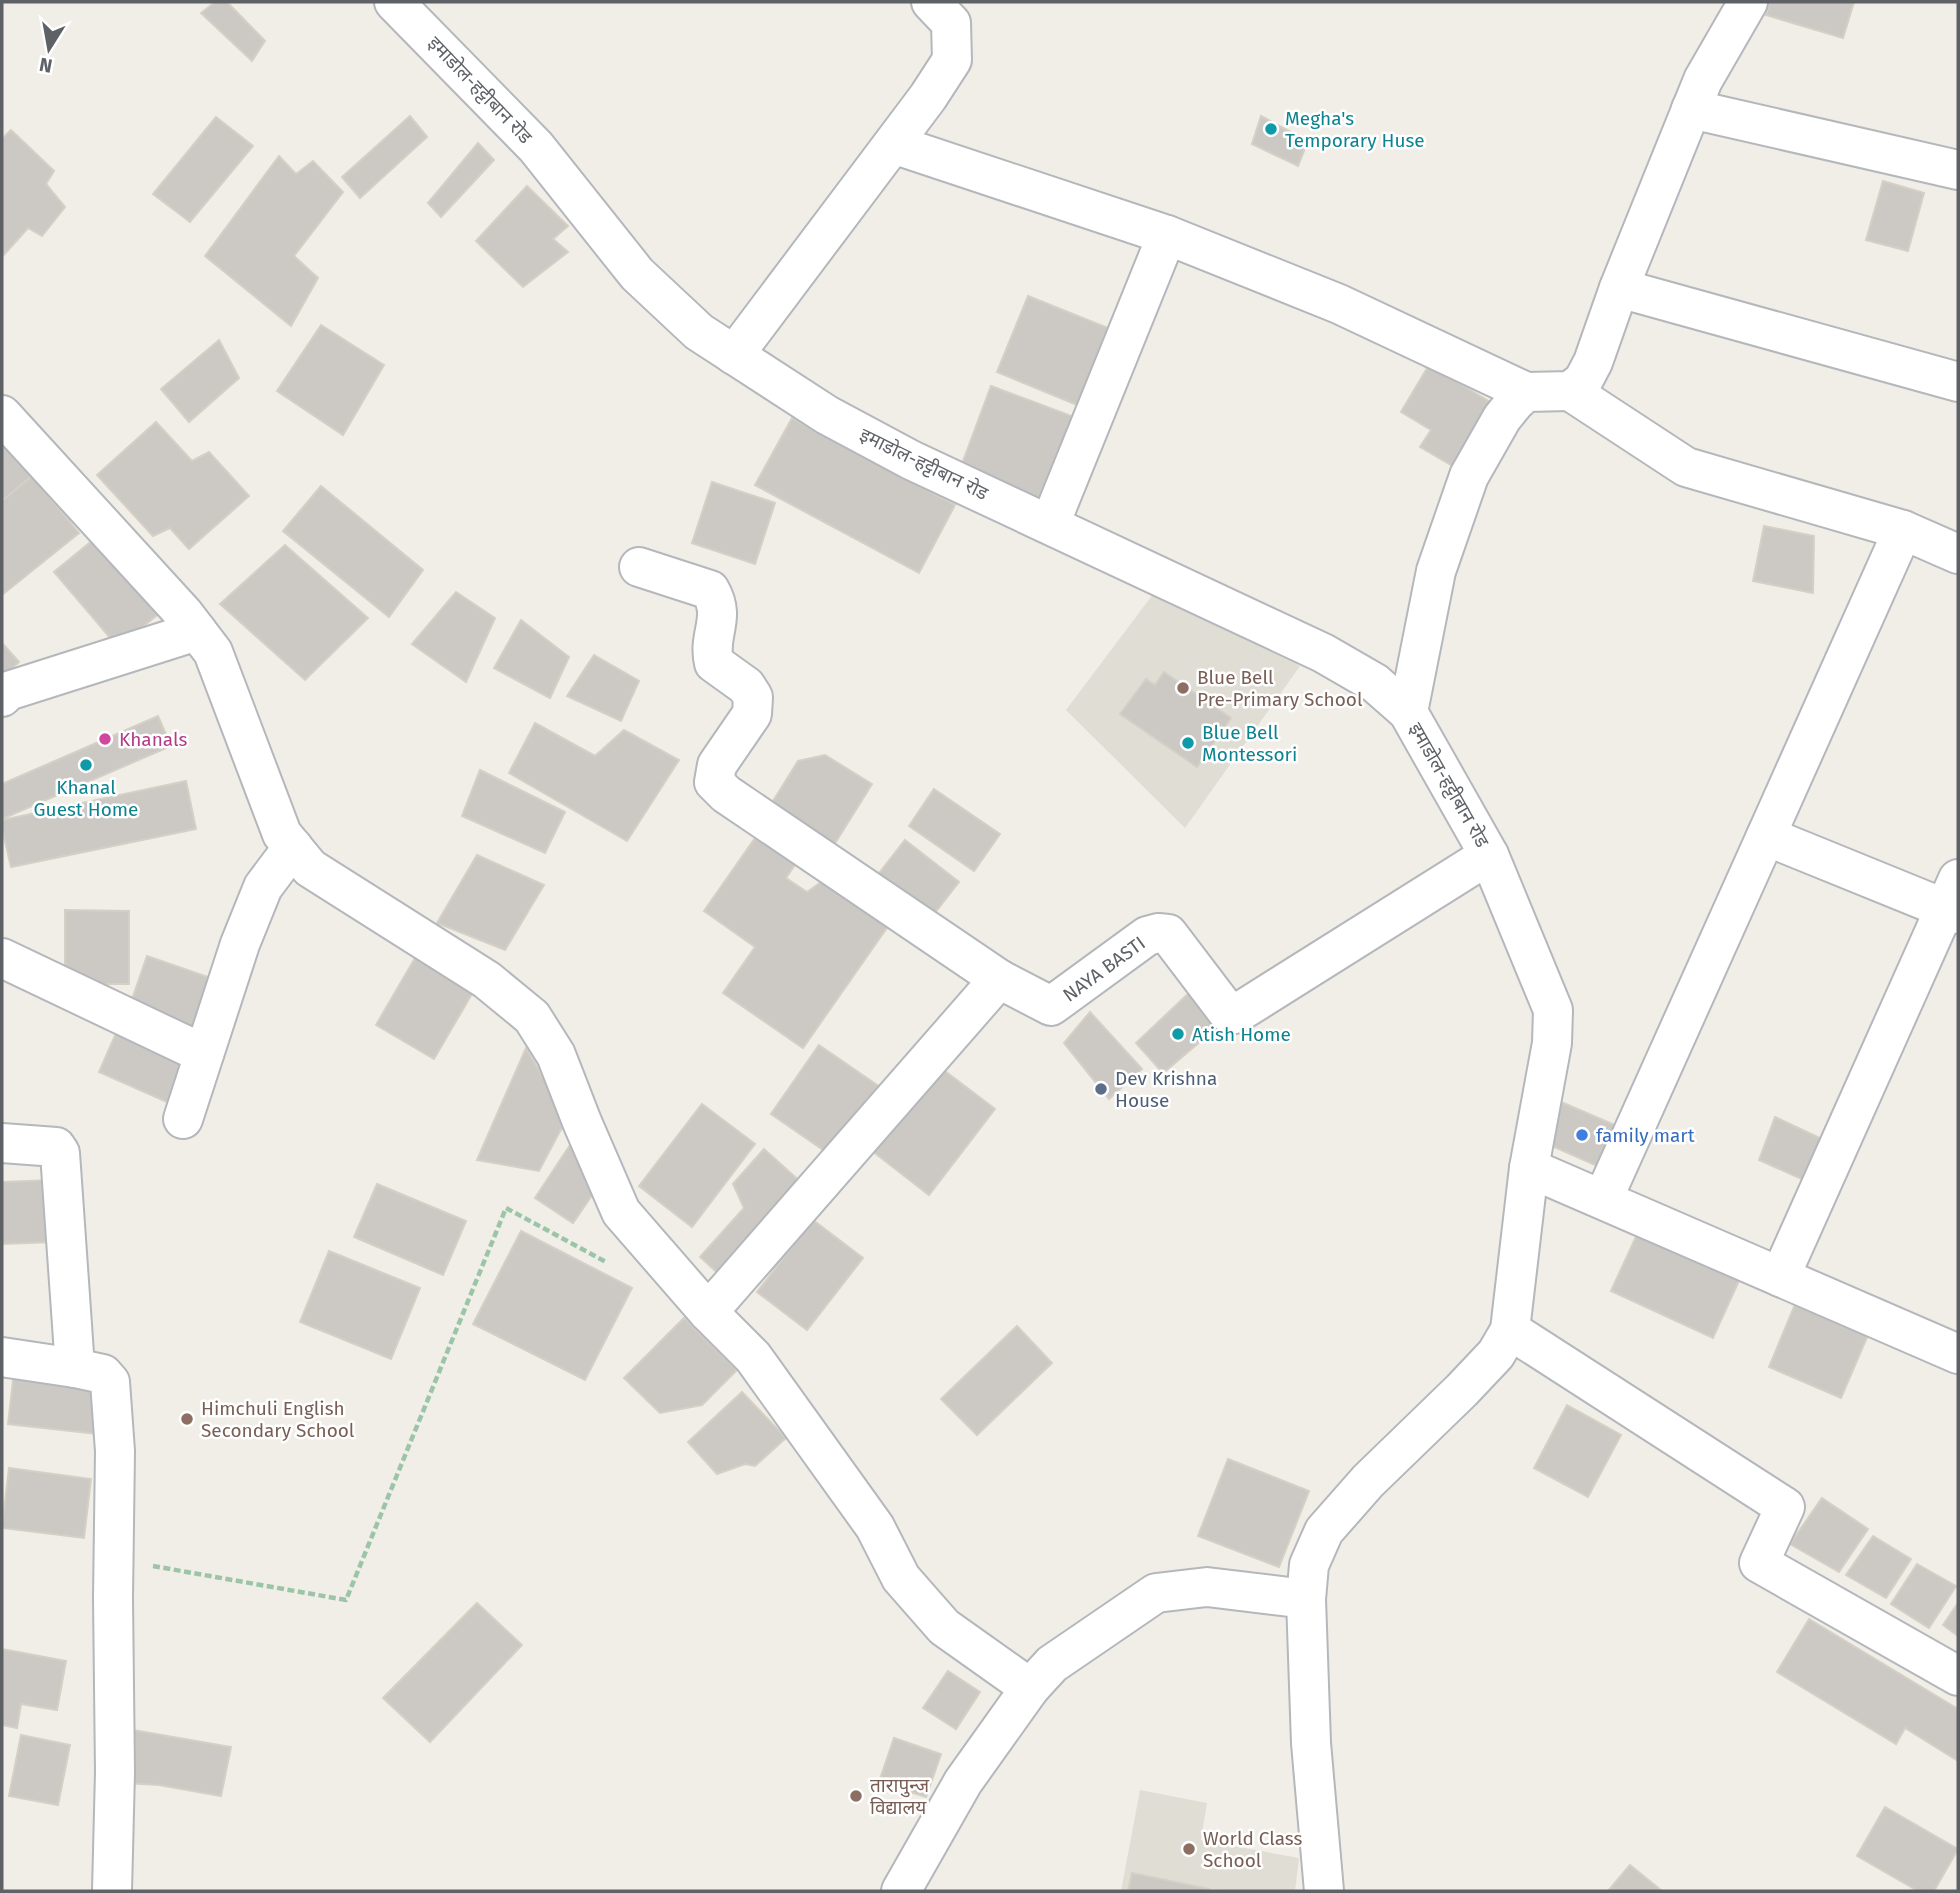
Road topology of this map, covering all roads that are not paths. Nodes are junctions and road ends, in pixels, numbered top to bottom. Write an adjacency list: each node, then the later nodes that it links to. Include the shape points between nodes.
1 (394, 2): 9 (street, इमाडोल-हट्टीबान रोड, via 536,148 637,274 699,332)
2 (931, 2): 5 (street, via 951,23 952,60)
3 (1748, 2): 4 (street)
4 (1691, 109): 6 (street); 8 (street)
5 (893, 144): 7 (street); 9 (street)
6 (1958, 170)
7 (1167, 234): 11 (street, via 1339,304); 14 (street)
8 (1619, 288): 10 (street); 12 (street, via 1593,362 1583,381)
9 (734, 355): 14 (street, इमाडोल-हट्टीबान रोड, via 827,415 911,460)
10 (1958, 382)
11 (1526, 391): 12 (street); 20 (street, via 1502,418 1469,476 1436,571)
12 (1570, 391): 15 (street, via 1686,467)
13 (2, 415): 18 (street)
14 (1050, 524): 20 (street, इमाडोल-हट्टीबान रोड, via 1323,653 1375,683)
15 (1903, 530): 16 (street); 21 (street)
16 (1958, 554)
17 (639, 567): 26 (street, via 710,590 718,618 711,650 714,663 746,686 753,697 752,713 717,765 714,782)
18 (197, 631): 19 (street, via 8,691); 22 (street, via 213,652 282,834)
19 (2, 697)
20 (1408, 712): 23 (street, इमाडोल-हट्टीबान रोड)
21 (1766, 836): 24 (street); 31 (street)
22 (293, 847): 27 (street, via 263,887); 33 (street, via 310,868 487,980 532,1017 556,1055 621,1212)
23 (1489, 855): 26 (street, NAYA BASTI, via 1236,1014 1228,1013 1168,934 1147,936 1051,1006); 30 (street, इमाडोल-हट्टीबान रोड, via 1553,1010 1552,1043)
24 (1954, 900): 32 (street)
25 (2, 958): 27 (street)
26 (999, 979): 33 (street)
27 (204, 1054): 28 (street)
28 (183, 1119)
29 (2, 1143): 37 (street, via 48,1145 60,1153)
30 (1529, 1168): 31 (street); 34 (street, इमाडोल-हट्टीबान रोड)
31 (1603, 1199): 32 (street)
32 (1780, 1277): 35 (street)
33 (708, 1312): 40 (street, via 753,1357 875,1527 901,1578 944,1628)
34 (1510, 1330): 38 (street, via 1496,1354 1324,1531 1309,1565); 39 (street, via 1785,1507 1759,1563)
35 (1957, 1351)
36 (2, 1357): 37 (street)
37 (75, 1368): 41 (street, via 103,1374 110,1382 115,1451)
38 (1306, 1599): 40 (street, via 1207,1587 1156,1593 1052,1664); 43 (street, via 1311,1743)
39 (1958, 1676)
40 (1030, 1688): 42 (street, via 963,1782)
41 (112, 1891)
42 (901, 1891)
43 (1324, 1891)

